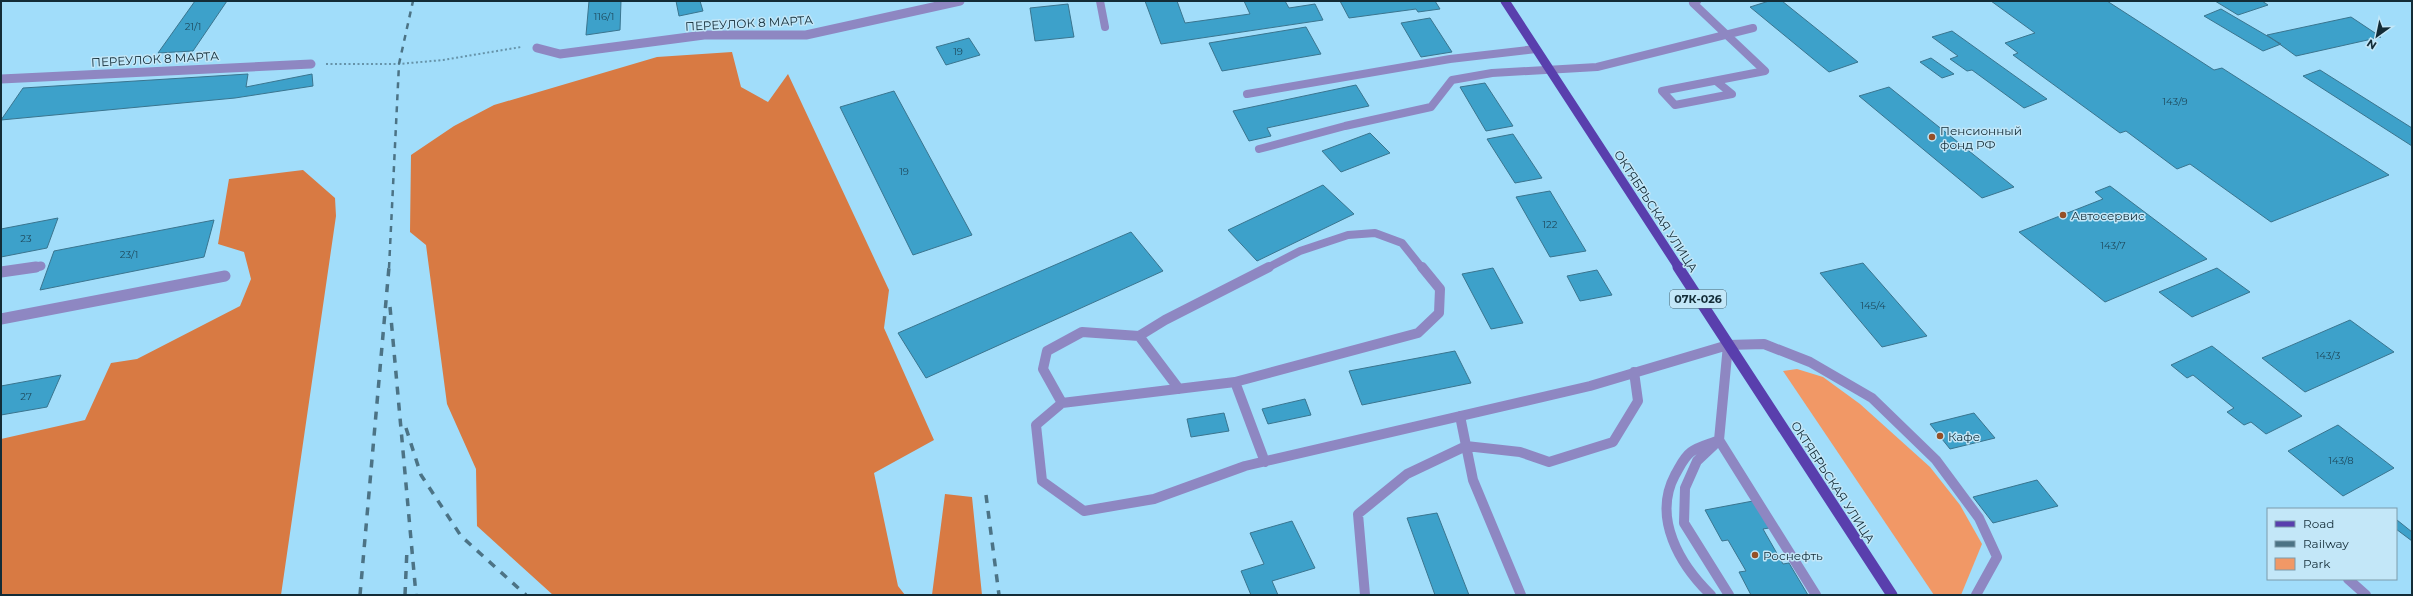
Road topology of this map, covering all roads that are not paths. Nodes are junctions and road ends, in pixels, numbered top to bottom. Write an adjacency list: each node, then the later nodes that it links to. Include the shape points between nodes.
1 (960, 1): 8 (street, ПЕРЕУЛОК 8 МАРТА, via 806,34 704,35 560,54)
2 (1100, 1): 5 (lane)
3 (1505, 1): 9 (main road, ОКТЯБРЬСКАЯ УЛИЦА / 07К-026)
4 (1697, 1): 7 (lane, via 1693,3)
5 (1104, 27)
6 (1754, 28): 7 (lane)
7 (1726, 35): 11 (lane, via 1597,67); 13 (lane, via 1765,71)
8 (537, 48)
9 (1536, 49): 11 (main road, ОКТЯБРЬСКАЯ УЛИЦА / 07К-026); 14 (lane, via 1450,59)
10 (311, 64): 12 (street, ПЕРЕУЛОК 8 МАРТА)
11 (1550, 70): 15 (lane, via 1492,73 1452,80 1431,107); 21 (main road, ОКТЯБРЬСКАЯ УЛИЦА / 07К-026)
12 (1, 78)
13 (1716, 81): 13 (lane, via 1685,87 1662,91 1675,105 1732,94)
14 (1247, 94)
15 (1259, 149)
16 (41, 266): 17 (street)
17 (1, 272)
18 (225, 276): 19 (street)
19 (1, 319)
20 (1139, 336): 23 (lane, via 1165,320 1300,251 1348,235 1375,233 1402,243 1440,288 1439,313 1418,333); 24 (lane); 25 (lane, via 1082,332 1047,351 1043,369)
21 (1728, 345): 22 (lane); 27 (lane); 36 (main road, ОКТЯБРЬСКАЯ УЛИЦА / 07К-026); 37 (lane, via 1764,344 1810,362 1872,398 1936,460 1979,518 1997,557)
22 (1634, 372): 26 (lane, via 1590,386); 28 (lane, via 1638,401 1613,442 1549,462 1520,452)
23 (1235, 382): 24 (lane); 29 (lane)
24 (1179, 389): 25 (lane)
25 (1062, 403): 29 (lane, via 1036,425 1042,481 1084,510 1154,499 1245,466)
26 (1460, 416): 28 (lane); 29 (lane)
27 (1719, 440): 33 (lane, via 1689,454 1670,480 1665,513 1675,549 1699,586); 34 (lane, via 1697,461 1685,488 1684,523); 35 (lane)
28 (1466, 446): 31 (lane, via 1407,474 1358,514); 32 (lane, via 1473,480)
29 (1265, 462)
30 (2349, 580): 38 (lane)
31 (1365, 595)
32 (1521, 595)
33 (1711, 595)
34 (1728, 595)
35 (1816, 595)
36 (1892, 595)
37 (1976, 595)
38 (2366, 595)

